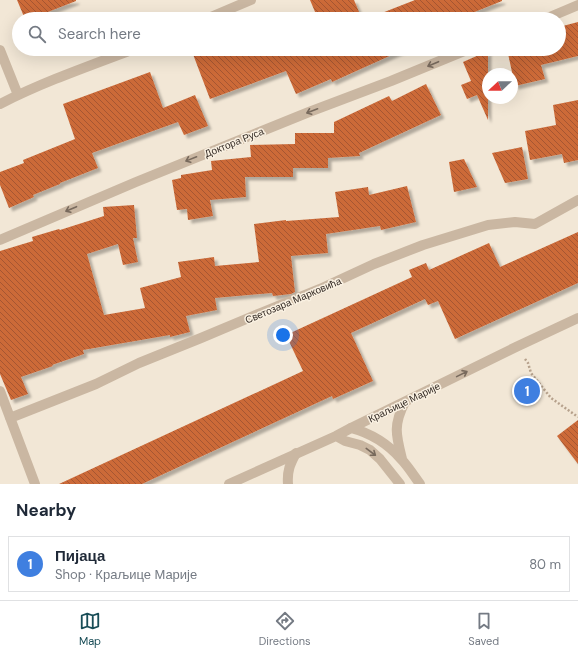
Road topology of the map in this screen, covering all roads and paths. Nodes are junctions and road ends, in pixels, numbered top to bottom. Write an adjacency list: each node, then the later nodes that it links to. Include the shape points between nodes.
1 (251, 0): 3 (street)
2 (578, 5): 4 (street)
3 (223, 12)
4 (562, 12)
5 (0, 50): 8 (street)
6 (116, 56): 8 (street)
7 (452, 56): 11 (street, Доктора Руса, one-way to 11, via 136,182)
8 (18, 95): 9 (street)
9 (0, 104)
10 (578, 200): 16 (street, Светозара Марковића, via 536,224 488,224 423,245)
11 (0, 240)
12 (578, 318): 13 (street, Краљице Марије)
13 (516, 347): 15 (street, Краљице Марије, one-way to 13); 17 (path, via 528,363 531,374 551,398)
14 (0, 391): 16 (street)
15 (405, 402): 18 (street, Краљице Марије); 21 (street, via 397,418 396,429)
16 (10, 418): 22 (street)
17 (578, 418)
18 (351, 428): 19 (street, Краљице Марије); 21 (street, via 383,443)
19 (336, 436): 20 (street, Краљице Марије); 25 (street, one-way to 25, via 370,450)
20 (296, 453): 23 (street, Краљице Марије); 24 (street, via 290,464)
21 (402, 459): 26 (street)
22 (36, 484)
23 (229, 484)
24 (288, 484)
25 (400, 484)
26 (420, 484)

